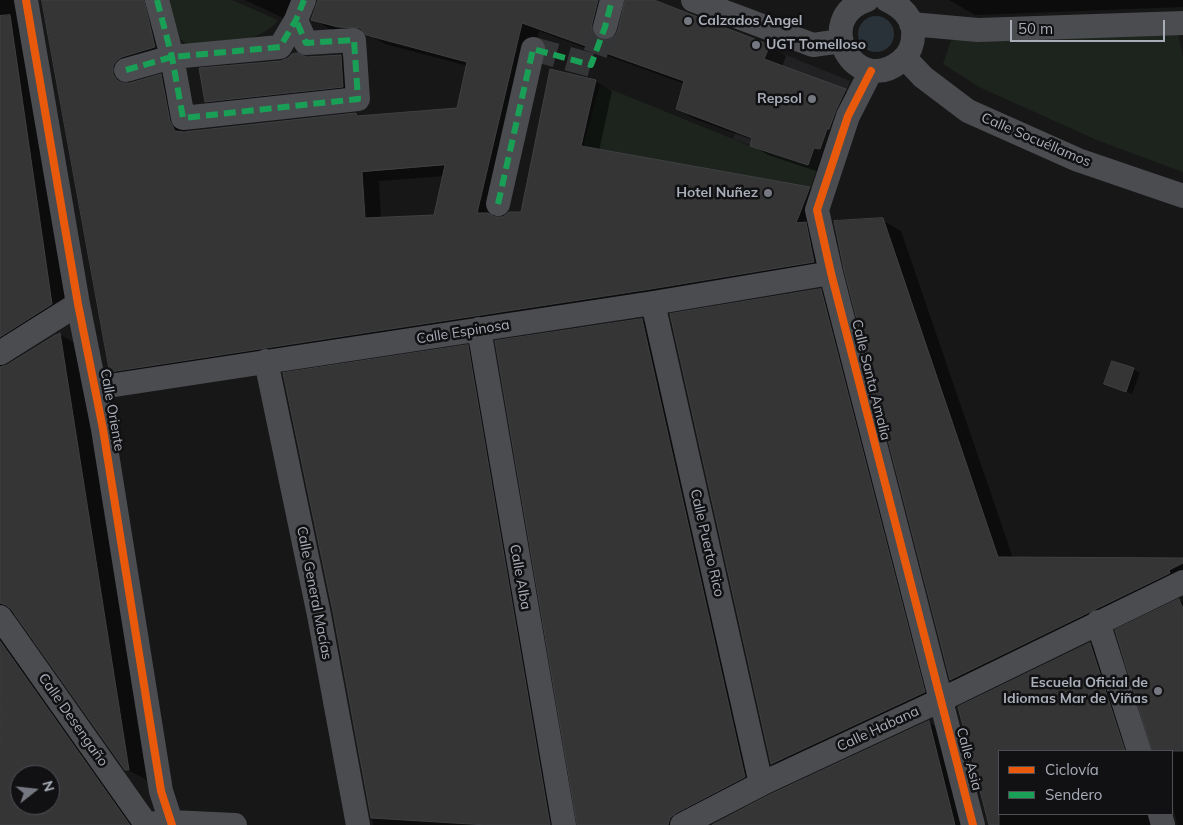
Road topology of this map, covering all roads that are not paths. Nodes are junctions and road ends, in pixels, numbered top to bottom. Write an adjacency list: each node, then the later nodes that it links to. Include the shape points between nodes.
1 (26, 0): 21 (street, Calle Oriente)
2 (157, 0): 14 (street)
3 (612, 0): 9 (street)
4 (693, 0): 11 (street, via 813,45)
5 (854, 2): 11 (street, via 844,18)
6 (900, 8): 10 (street); 13 (street, via 913,32)
7 (300, 10): 14 (street, via 280,47); 14 (street, via 306,43 354,40 358,98 183,118)
8 (1183, 23): 10 (street)
9 (605, 27)
10 (978, 30): 13 (street, via 922,41)
11 (841, 41): 16 (street, via 851,61)
12 (533, 49): 18 (street)
13 (908, 53): 16 (street, via 895,66 884,71); 17 (street, Calle Socuéllamos, via 923,77 968,111 1078,160)
14 (172, 57): 15 (street)
15 (126, 70)
16 (871, 71): 19 (street, Calle Santa Amalia, via 848,116 817,210)
17 (1183, 196)
18 (498, 204)
19 (831, 273): 20 (street, Calle Espinosa); 29 (street, Calle Santa Amalia)
20 (653, 303): 22 (street, Calle Espinosa); 31 (street, Calle Puerto Rico)
21 (78, 304): 23 (street); 25 (street, Calle Oriente)
22 (479, 329): 24 (street, Calle Espinosa); 37 (street, Calle Alba)
23 (0, 353)
24 (266, 361): 25 (street, Calle Espinosa); 36 (street, Calle General Macías, via 319,615)
25 (95, 388): 32 (street, Calle Oriente)
26 (1183, 582): 28 (street, Calle Habana)
27 (0, 617): 33 (street, Calle Desengaño)
28 (1098, 622): 29 (street, Calle Habana); 30 (street)
29 (941, 700): 31 (street, Calle Habana); 39 (street, Calle Asia)
30 (1139, 750)
31 (760, 784): 38 (street, Calle Habana)
32 (161, 791): 33 (street); 34 (street, Calle Oriente)
33 (140, 815): 34 (street)
34 (172, 824): 35 (street)
35 (235, 825)
36 (358, 825)
37 (564, 825)
38 (682, 825)
39 (973, 825)

